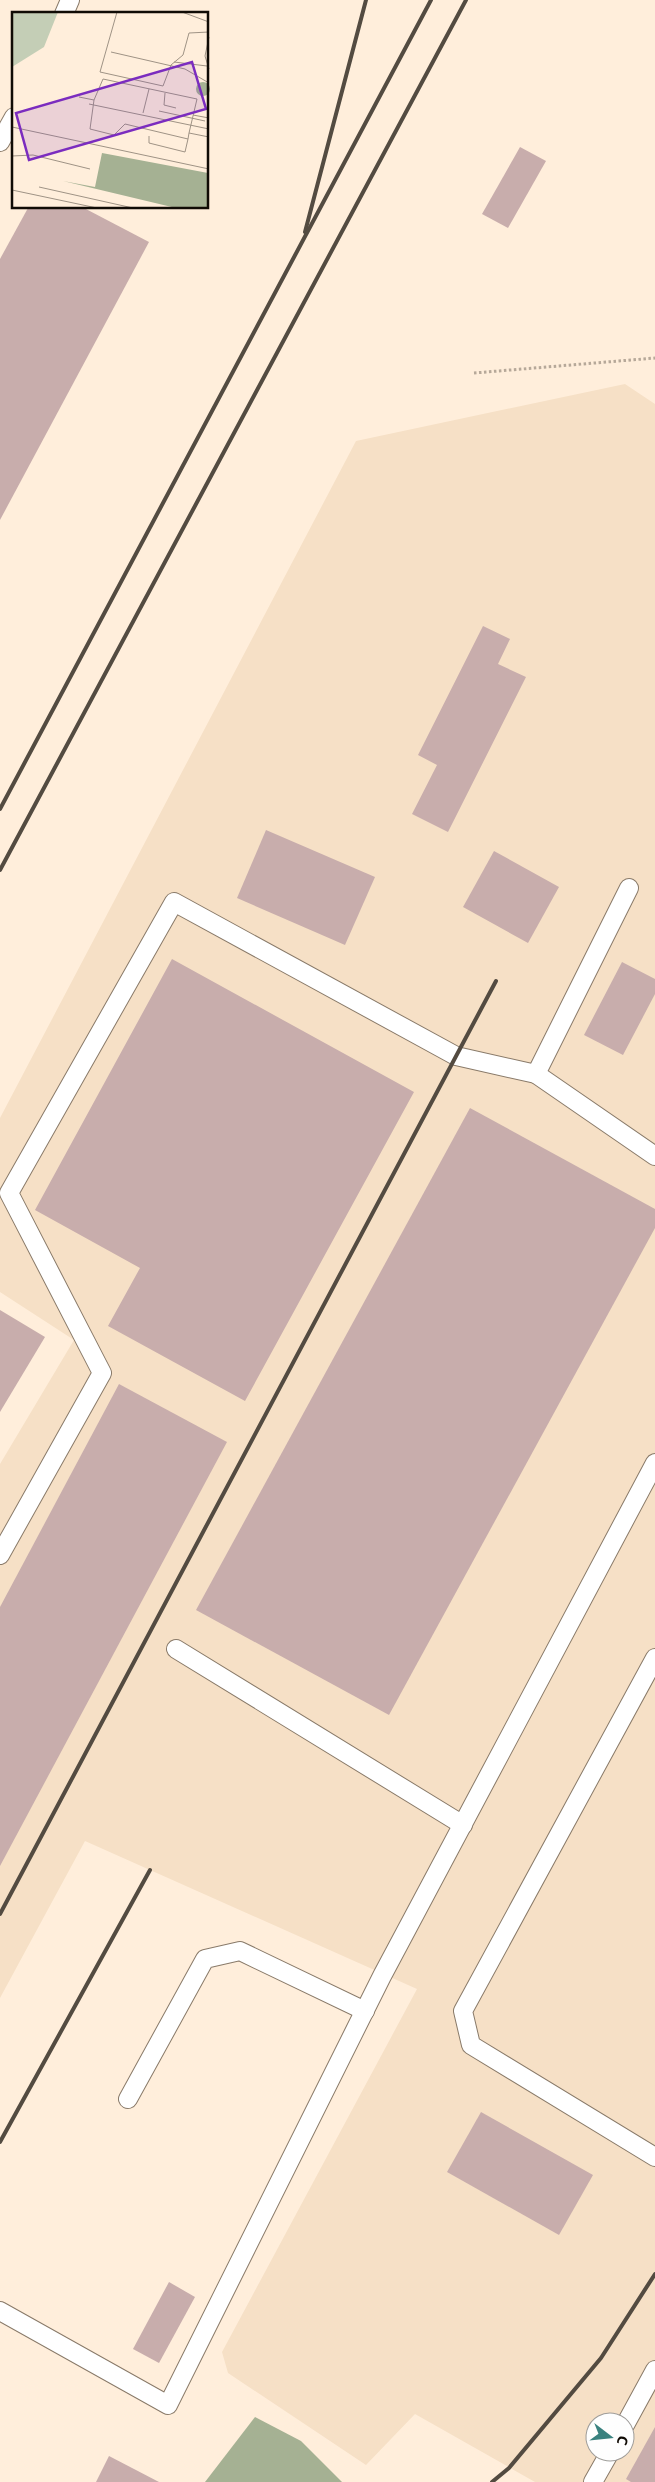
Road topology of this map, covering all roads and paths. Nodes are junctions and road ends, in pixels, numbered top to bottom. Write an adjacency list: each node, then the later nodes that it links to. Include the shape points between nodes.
1 (70, 0): 2 (lane)
2 (65, 12)
3 (12, 121): 4 (lane)
4 (0, 142)
5 (655, 358): 6 (path)
6 (474, 373)
7 (629, 888): 8 (lane)
8 (536, 1074): 9 (lane); 11 (lane, via 456,1056 174,902 9,1193 102,1373)
9 (655, 1156)
10 (655, 1463): 14 (lane)
11 (0, 1555)
12 (176, 1649): 14 (lane)
13 (655, 1658): 17 (lane, via 463,2011 471,2045)
14 (463, 1825): 15 (lane)
15 (365, 2011): 16 (lane, via 240,1951 205,1959); 18 (lane, via 168,2405)
16 (128, 2100)
17 (655, 2158)
18 (0, 2311)
19 (655, 2370): 20 (lane)
20 (632, 2412)
21 (604, 2462): 22 (lane)
22 (593, 2482)

